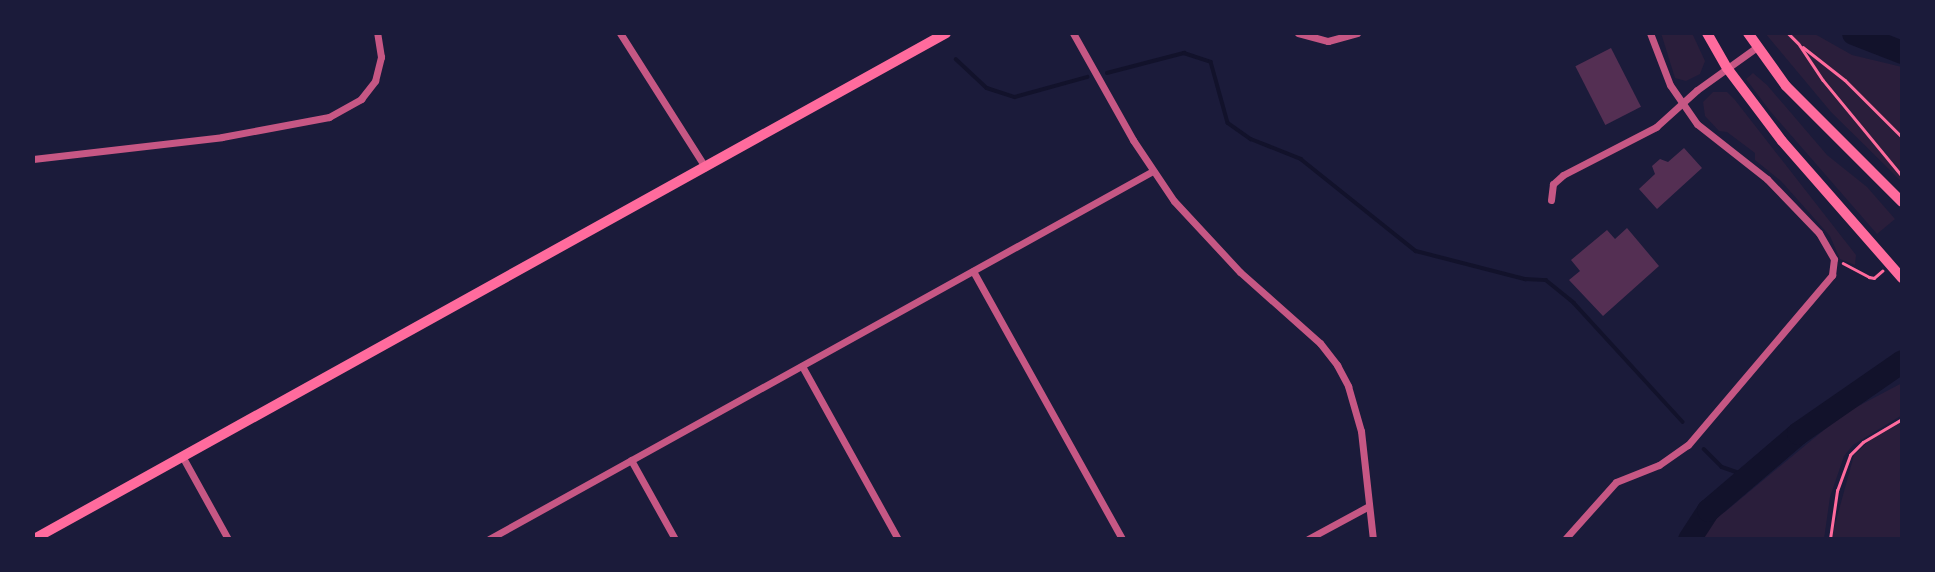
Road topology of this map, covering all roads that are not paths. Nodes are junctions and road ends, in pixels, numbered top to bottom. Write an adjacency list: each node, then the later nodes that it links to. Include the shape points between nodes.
1 (377, 33): 13 (street, via 381,57 375,81 361,99 329,117 222,137)
2 (620, 33): 14 (street)
3 (946, 33): 14 (main road)
4 (1073, 33): 15 (street)
5 (1298, 33): 6 (street, via 1328,41)
6 (1357, 33)
7 (1650, 33): 12 (street, via 1658,61)
8 (1707, 33): 11 (main road)
9 (1748, 33): 10 (main road)
10 (1757, 47): 11 (street); 17 (main road, via 1786,86)
11 (1727, 68): 12 (street); 19 (main road, via 1782,141)
12 (1682, 103): 16 (street, via 1657,127 1563,175 1553,184); 32 (street, via 1698,124 1767,179 1819,233 1834,259 1832,275 1688,445 1659,465 1616,482)
13 (33, 159)
14 (705, 167): 21 (main road)
15 (1153, 171): 18 (street); 23 (street, via 1196,228 1320,343 1337,365 1357,410)
16 (1551, 200)
17 (1902, 202)
18 (973, 271): 20 (street); 29 (street)
19 (1902, 278)
20 (802, 366): 22 (street); 28 (street)
21 (182, 456): 24 (main road); 25 (street)
22 (631, 460): 26 (street); 27 (street)
23 (1369, 506): 30 (street); 31 (street)
24 (34, 539)
25 (228, 539)
26 (489, 539)
27 (675, 539)
28 (898, 539)
29 (1122, 539)
30 (1308, 539)
31 (1373, 539)
32 (1565, 539)

